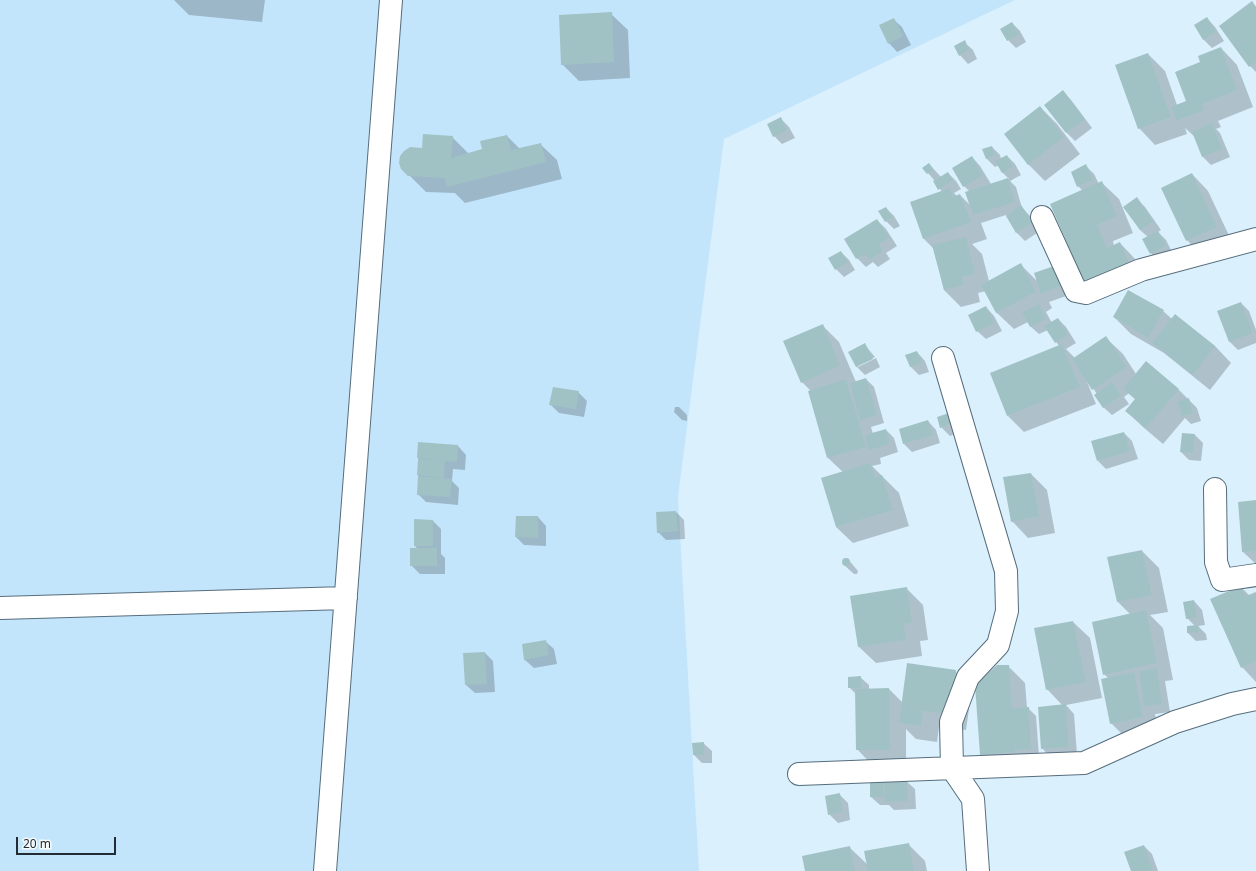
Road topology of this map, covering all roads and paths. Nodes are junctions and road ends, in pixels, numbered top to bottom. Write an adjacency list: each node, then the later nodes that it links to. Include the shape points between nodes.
1 (391, 0): 7 (street)
2 (1042, 217): 3 (street, via 1076,291 1086,293 1142,270)
3 (1256, 239)
4 (943, 358): 10 (street, via 1006,571 1007,611 998,645 968,677 951,722)
5 (1215, 489): 6 (street, via 1216,562 1222,580)
6 (1256, 575)
7 (346, 598): 8 (street); 12 (street)
8 (0, 608)
9 (1256, 699): 10 (street, via 1175,722 1084,763)
10 (952, 768): 11 (street); 13 (street, via 973,799)
11 (799, 774)
12 (325, 871)
13 (978, 871)

